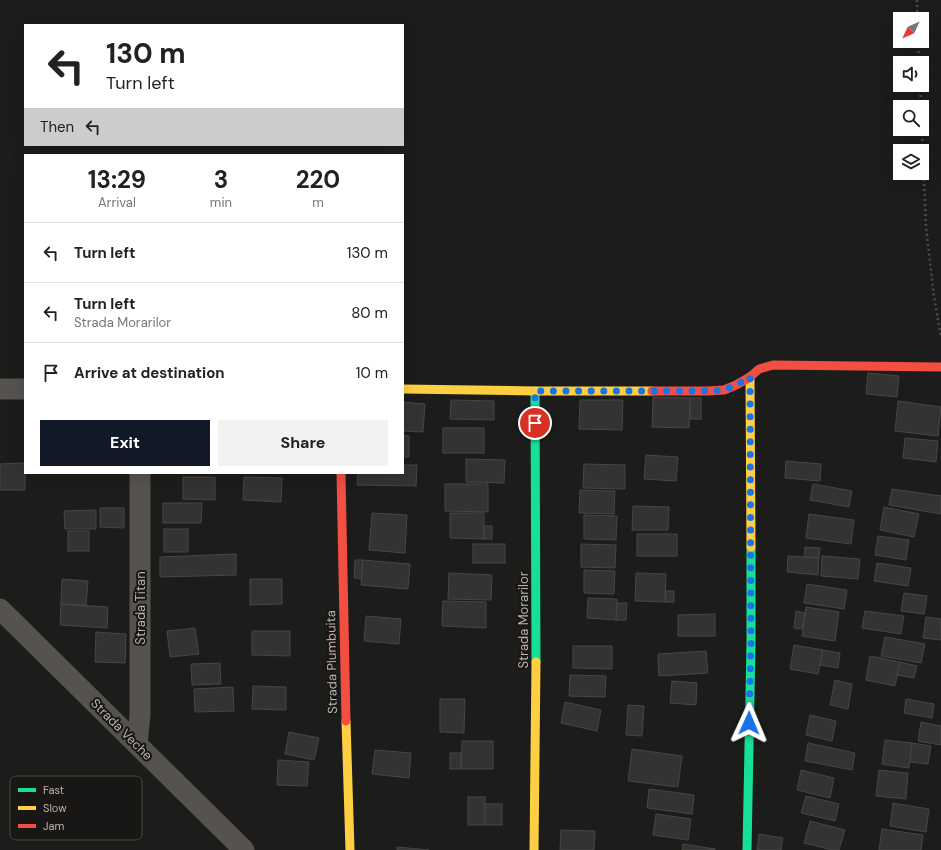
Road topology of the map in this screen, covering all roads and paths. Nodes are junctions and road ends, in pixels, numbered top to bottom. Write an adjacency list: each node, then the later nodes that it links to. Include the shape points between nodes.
1 (916, 0): 2 (path)
2 (917, 12)
3 (922, 136): 4 (path, via 926,227)
4 (941, 338)
5 (941, 367): 6 (street, via 773,365 759,369)
6 (750, 377): 10 (street, via 724,390); 18 (street, via 751,643)
7 (24, 389): 9 (street)
8 (404, 389): 10 (street)
9 (0, 390)
10 (535, 391): 17 (street, Strada Morarilor)
11 (140, 474): 14 (street, Strada Titan, via 140,715)
12 (341, 474): 16 (street, Strada Plumbuita)
13 (0, 608): 14 (street, Strada Veche)
14 (137, 744): 15 (street, Strada Veche)
15 (244, 850)
16 (350, 850)
17 (534, 850)
18 (747, 850)

